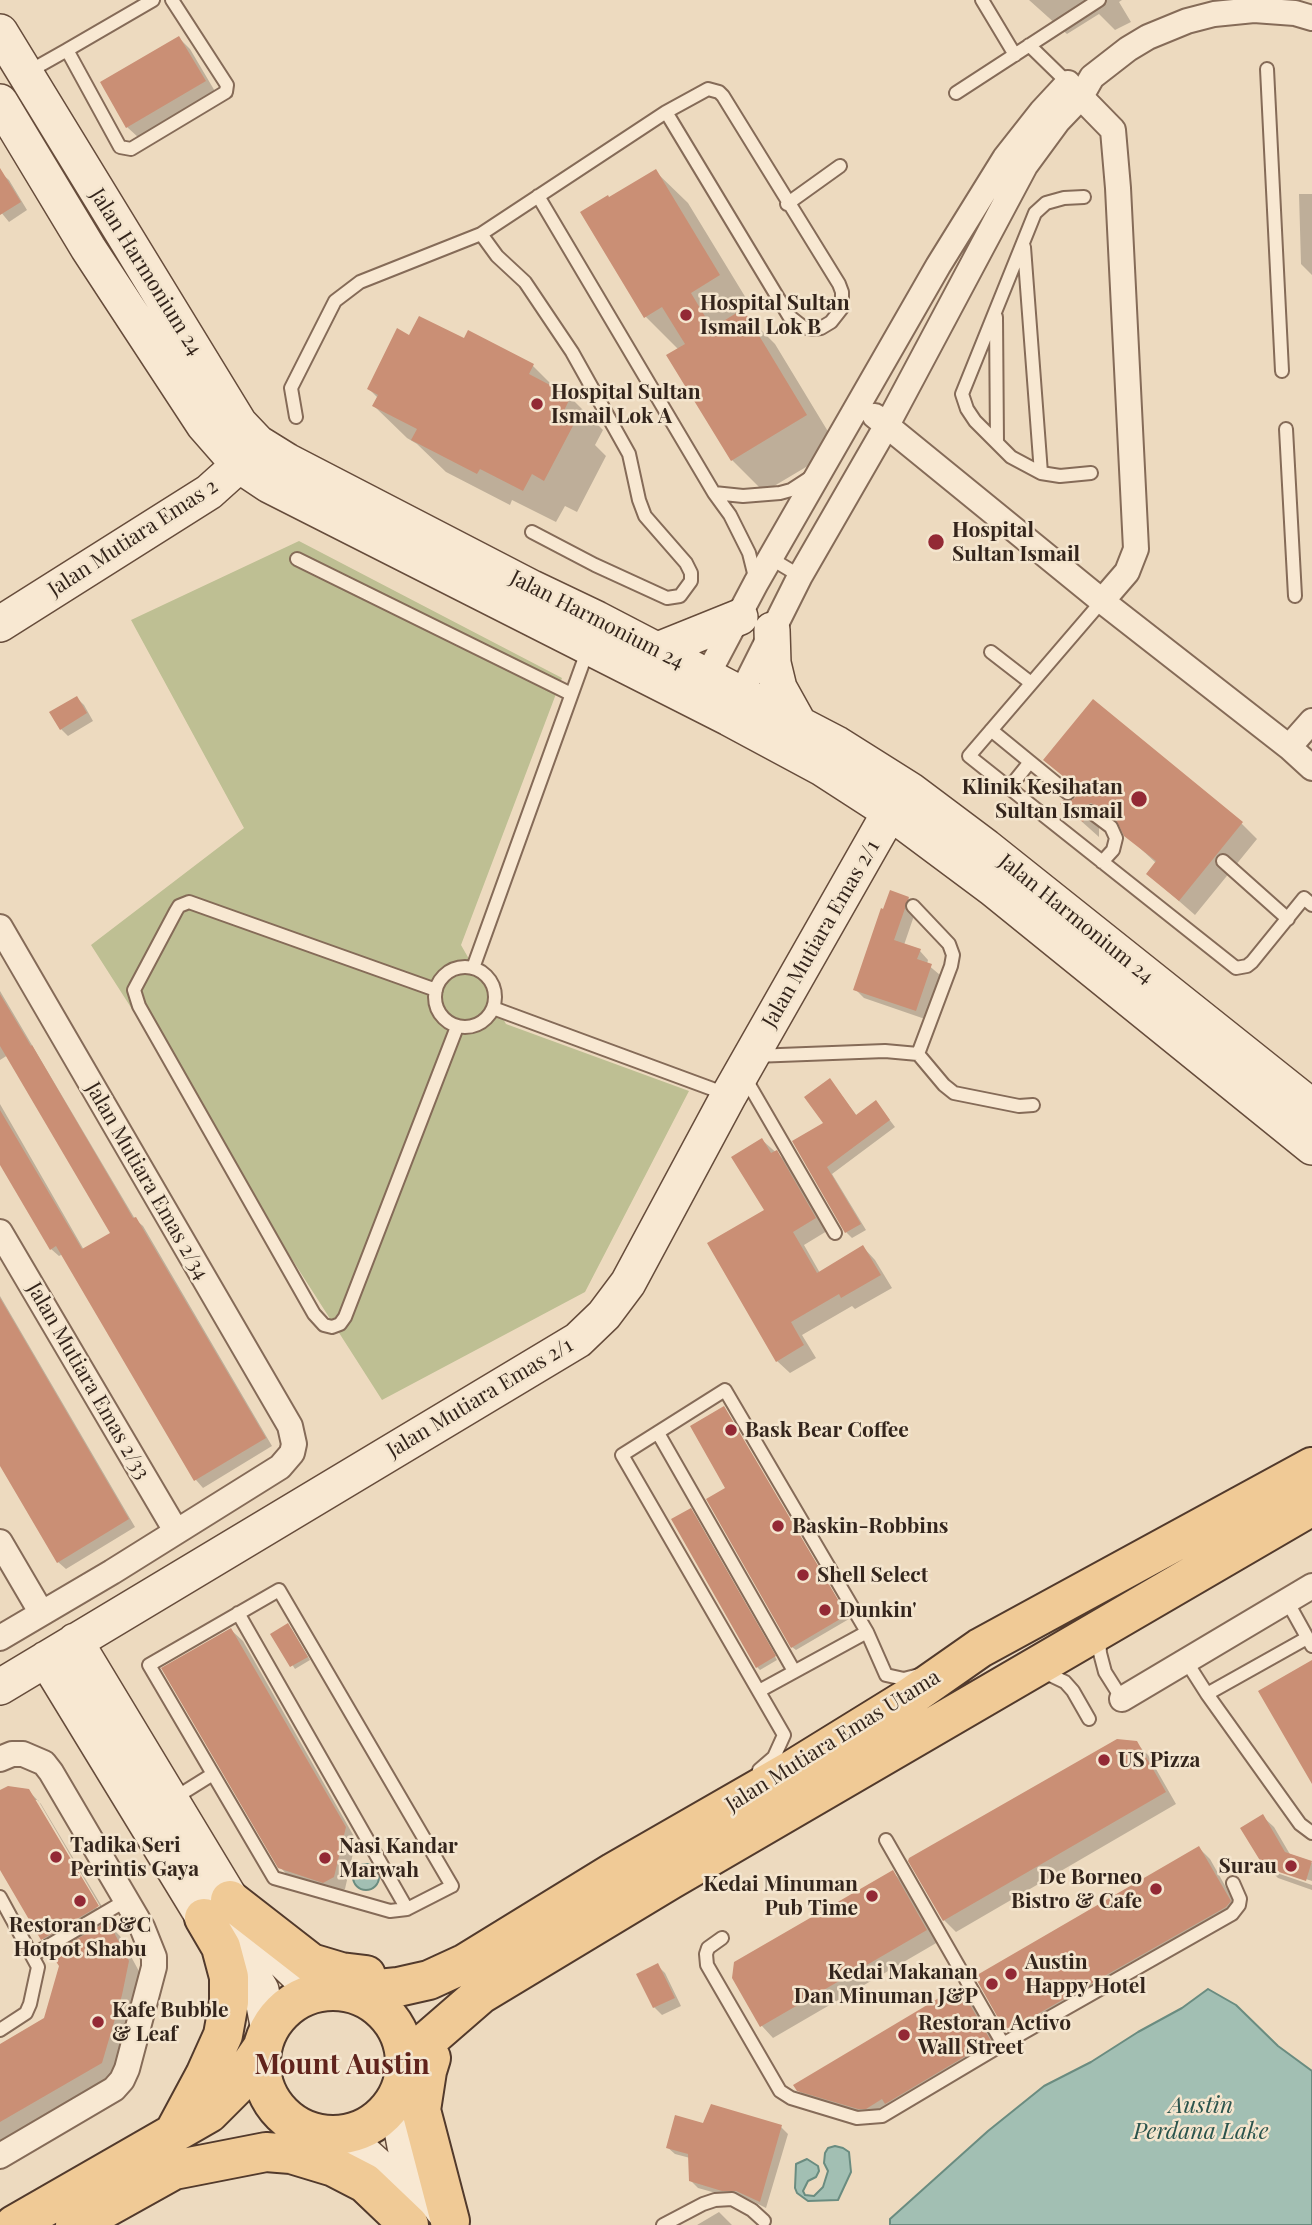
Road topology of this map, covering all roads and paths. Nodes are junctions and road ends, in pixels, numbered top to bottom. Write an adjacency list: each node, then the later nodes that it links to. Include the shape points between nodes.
1 (153, 0): 9 (lane)
2 (172, 0): 9 (lane, via 228,85 226,92 131,149 120,147)
3 (982, 0): 10 (lane)
4 (1099, 0): 8 (lane)
5 (1245, 7): 6 (street); 13 (street, via 1168,28 1128,49)
6 (1312, 18)
7 (0, 32): 12 (street, Jalan Harmonium 24)
8 (1030, 45): 10 (lane); 13 (lane)
9 (67, 50): 12 (lane)
10 (1015, 55): 14 (lane)
11 (1267, 69): 24 (lane)
12 (24, 74): 30 (street, Jalan Harmonium 24, via 239,423)
13 (1080, 86): 25 (street, via 1042,111 1005,158); 27 (street, via 1025,166); 41 (street, via 1113,130 1136,537 1127,572)
14 (956, 93)
15 (0, 102): 30 (street, Jalan Harmonium 24, via 88,248 204,425)
16 (666, 112): 18 (lane); 20 (lane, via 702,90 719,92); 20 (lane, via 789,316 803,327 821,328 838,315 842,292)
17 (840, 166): 20 (lane)
18 (538, 196): 21 (lane); 34 (lane)
19 (1084, 197): 22 (lane, via 1046,203 1035,213)
20 (787, 204)
21 (481, 234): 26 (lane, via 360,282 335,301 291,388); 35 (lane, via 525,282 572,352 629,454 645,516 686,563 691,581 680,596 667,598)
22 (1023, 243): 23 (lane); 32 (lane)
23 (996, 313): 29 (lane); 29 (lane, via 962,394 975,421)
24 (1282, 371)
25 (859, 404): 27 (street); 31 (street)
26 (296, 416)
27 (887, 425): 38 (street); 41 (street)
28 (1286, 429): 40 (lane)
29 (997, 443): 32 (lane)
30 (249, 454): 43 (street, Jalan Mutiara Emas 2, via 209,492); 45 (street, Jalan Harmonium 24, via 269,485); 46 (street, Jalan Harmonium 24, via 280,457)
31 (821, 470): 34 (lane, via 780,493); 36 (street)
32 (1041, 473): 33 (lane)
33 (1091, 473)
34 (714, 493): 39 (lane, via 749,553)
35 (532, 532)
36 (770, 558): 38 (lane); 39 (street)
37 (297, 559): 50 (lane)
38 (800, 576): 44 (street)
39 (756, 583): 42 (street)
40 (1295, 596)
41 (1102, 601): 48 (lane); 55 (street)
42 (740, 617): 46 (street); 49 (street)
43 (0, 624)
44 (772, 630): 51 (street); 53 (street, via 779,688)
45 (588, 647): 49 (street, Jalan Harmonium 24); 50 (lane)
46 (658, 650): 49 (street, Jalan Harmonium 24)
47 (991, 652): 48 (lane)
48 (1031, 683): 54 (lane)
49 (701, 688): 51 (street, Jalan Harmonium 24)
50 (571, 694): 68 (lane)
51 (735, 706): 53 (street, Jalan Harmonium 24); 60 (street, Jalan Harmonium 24)
52 (1312, 720): 55 (street)
53 (799, 724): 75 (street, Jalan Harmonium 24, via 910,790 976,839)
54 (991, 730): 56 (lane); 58 (lane, via 969,756)
55 (1289, 747): 57 (street)
56 (1030, 762): 58 (lane); 59 (lane)
57 (1312, 768)
58 (1009, 788): 63 (lane)
59 (1068, 793)
60 (890, 812): 73 (street, Jalan Mutiara Emas 2/1); 76 (street, Jalan Harmonium 24, via 992,888)
61 (1091, 812): 63 (lane, via 1111,827 1116,838)
62 (1223, 861): 66 (lane)
63 (1102, 862): 66 (lane, via 1236,968 1252,962)
64 (1312, 905): 66 (lane, via 1304,898)
65 (913, 906): 72 (lane, via 949,944 953,955)
66 (1287, 919)
67 (0, 928): 82 (street, Jalan Mutiara Emas 2/34, via 293,1434 292,1453 280,1467)
68 (473, 968): 69 (lane, via 450,971); 70 (lane, via 492,984)
69 (436, 990): 71 (lane, via 439,1013); 71 (lane, via 189,902 179,906 134,990 307,1303 324,1325 340,1324 345,1317)
70 (493, 1008): 71 (lane, via 478,1024); 73 (lane)
71 (457, 1027)
72 (918, 1054): 73 (lane, via 885,1051); 74 (lane, via 954,1093)
73 (741, 1075): 78 (lane); 93 (street, Jalan Mutiara Emas 2/1, via 628,1283 578,1340)
74 (1033, 1105)
75 (1312, 1107)
76 (1312, 1147)
77 (0, 1232): 82 (street, Jalan Mutiara Emas 2/33)
78 (835, 1233)
79 (658, 1433): 89 (lane, via 725,1390); 96 (lane); 98 (lane, via 622,1455)
80 (1312, 1468): 92 (main road, Jalan Mutiara Emas Utama)
81 (1312, 1506): 88 (main road, Jalan Mutiara Emas Utama)
82 (176, 1531): 86 (street)
83 (0, 1542): 86 (street)
84 (1312, 1586): 85 (street)
85 (1287, 1601): 91 (lane); 94 (street)
86 (41, 1612): 90 (street)
87 (238, 1613): 103 (lane, via 149,1665); 112 (lane); 112 (lane, via 279,1590 452,1886)
88 (1098, 1630): 95 (main road, Jalan Mutiara Emas Utama); 100 (lane, via 1105,1672)
89 (867, 1632): 92 (lane, via 886,1675 904,1679); 96 (lane)
90 (0, 1638)
91 (1310, 1642): 99 (lane)
92 (980, 1648): 105 (main road, Jalan Mutiara Emas Utama, via 910,1697)
93 (60, 1650): 97 (street, Jalan Mutiara Emas 2/1); 104 (street); 111 (street)
94 (1186, 1661): 99 (lane); 100 (street)
95 (1035, 1667): 101 (lane, via 1065,1682); 115 (main road, Jalan Mutiara Emas Utama, via 670,1880)
96 (794, 1671): 98 (lane)
97 (0, 1687)
98 (759, 1691): 105 (lane, via 783,1735 774,1757)
99 (1207, 1694): 106 (lane, via 1300,1825)
100 (1122, 1699)
101 (1089, 1719)
102 (0, 1759): 110 (street, via 23,1754 44,1763)
103 (213, 1774): 104 (lane); 112 (lane, via 274,1878 390,1911)
104 (170, 1801): 111 (street)
105 (700, 1823): 115 (main road, Jalan Mutiara Emas Utama)
106 (1312, 1833)
107 (886, 1840): 119 (lane)
108 (1233, 1883): 119 (lane, via 1240,1905 1232,1914)
109 (0, 1897): 114 (lane)
110 (125, 1901): 114 (lane); 125 (street, via 151,1944 154,1967 122,2080)
111 (217, 1909): 115 (main road, via 311,1963 341,1972); 116 (street, via 247,1926 296,1973); 118 (street, via 261,1990); 124 (main road, via 229,2002 223,2035)
112 (407, 1909)
113 (722, 1938): 119 (lane, via 708,1948 707,1965 778,2087 791,2098 857,2118 882,2116)
114 (33, 1955): 117 (lane, via 38,1973 29,2009)
115 (474, 1979): 116 (main road, Jalan Mutiara Emas Utama); 120 (main road, Jalan Mutiara Emas Utama); 127 (main road, via 438,2039 421,2110)
116 (336, 1992): 118 (main road, via 301,1998 282,2011); 120 (main road, via 367,1999 382,2010 394,2024)
117 (0, 2030)
118 (265, 2038): 122 (main road, via 261,2066 268,2094 284,2117); 124 (main road, via 235,2087)
119 (1003, 2044)
120 (405, 2060): 121 (main road)
121 (396, 2098): 123 (main road, via 371,2125); 127 (street, via 405,2146)
122 (299, 2128): 123 (main road); 124 (main road)
123 (336, 2136): 130 (street, via 382,2170)
124 (180, 2150): 128 (main road); 129 (main road, via 174,2170); 130 (main road, via 266,2152 334,2167 365,2183)
125 (0, 2156)
126 (764, 2221): 131 (lane, via 732,2199 703,2204)
127 (451, 2223)
128 (14, 2225)
129 (75, 2225)
130 (411, 2225)
131 (663, 2225)

